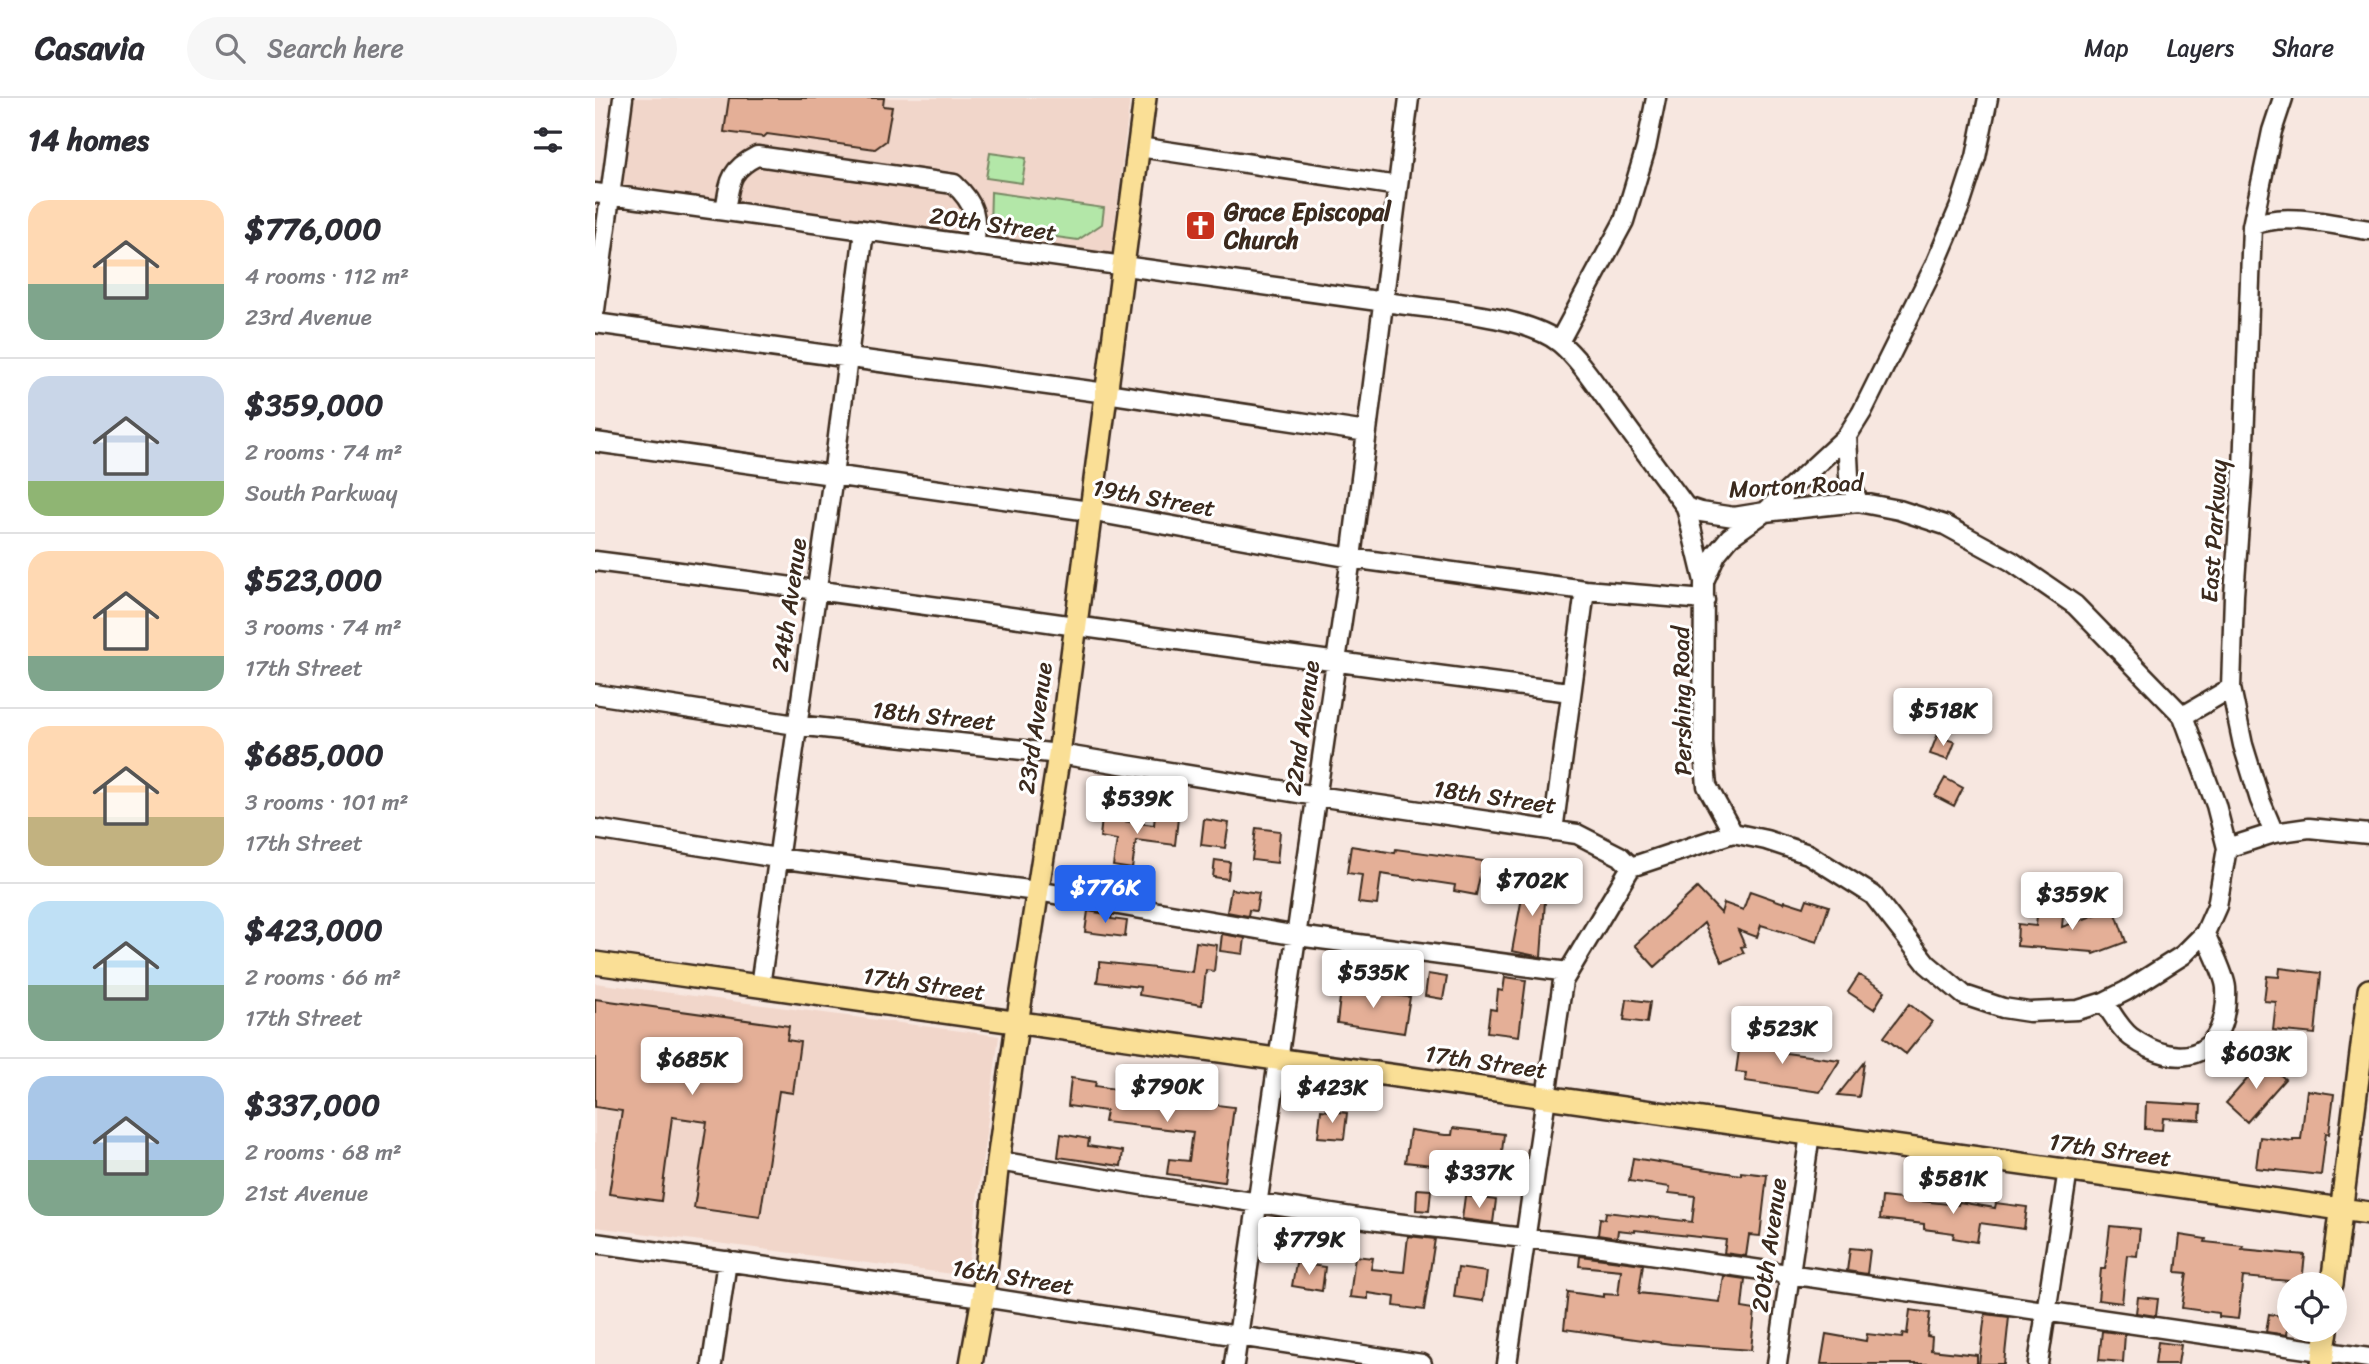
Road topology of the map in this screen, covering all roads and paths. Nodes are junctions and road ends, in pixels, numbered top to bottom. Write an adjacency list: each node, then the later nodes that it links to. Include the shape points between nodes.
1 (624, 98): 9 (street)
2 (1145, 98): 7 (main road, 23rd Avenue)
3 (1409, 98): 8 (street, 22nd Avenue)
4 (1656, 98): 19 (street, via 1624,220)
5 (1988, 98): 23 (street, Pershing Road, via 1960,206 1895,350)
6 (2283, 98): 11 (street, East Parkway)
7 (1139, 147): 8 (street); 15 (main road, 23rd Avenue)
8 (1398, 186): 16 (street, 22nd Avenue)
9 (603, 194): 10 (street, 20th Street); 17 (street)
10 (725, 211): 13 (street, 20th Street); 14 (street, via 731,178 741,164 757,156 954,184 970,198 976,218)
11 (2252, 226): 12 (street, via 2265,219 2297,220); 38 (street, East Parkway)
12 (2369, 230)
13 (864, 231): 14 (street, 20th Street); 20 (street, 24th Avenue)
14 (975, 246): 15 (street, 20th Street)
15 (1123, 267): 16 (street, 20th Street); 21 (main road, 23rd Avenue)
16 (1385, 302): 19 (street, via 1514,323); 22 (street, 22nd Avenue)
17 (595, 310)
18 (595, 323): 20 (street)
19 (1559, 342): 27 (street)
20 (848, 357): 21 (street); 25 (street, 24th Avenue)
21 (1106, 393): 22 (street); 28 (main road, 23rd Avenue)
22 (1367, 432): 30 (street, 22nd Avenue)
23 (1847, 436): 26 (street, via 1849,476); 29 (street, Pershing Road)
24 (595, 442): 25 (street, 19th Street)
25 (833, 476): 28 (street, 19th Street); 33 (street, 24th Avenue)
26 (1857, 502): 29 (street, Morton Road); 41 (street, Morton Road, via 1945,525 2011,561 2075,605)
27 (1686, 507): 29 (street, Morton Road, via 1734,517); 32 (street, Pershing Road)
28 (1089, 511): 30 (street, 19th Street); 36 (main road, 23rd Avenue)
29 (1765, 512): 32 (street, Pershing Road, via 1730,537)
30 (1351, 558): 34 (street, 19th Street); 37 (street, 22nd Avenue)
31 (595, 561): 33 (street)
32 (1704, 581): 35 (street, Pershing Road)
33 (817, 589): 36 (street); 42 (street, 24th Avenue)
34 (1585, 590): 35 (street, 19th Street); 39 (street)
35 (1705, 600): 47 (street, Pershing Road, via 1703,743 1707,786)
36 (1075, 624): 37 (street); 43 (main road, 23rd Avenue)
37 (1336, 663): 39 (street); 44 (street, 22nd Avenue)
38 (2231, 688): 41 (street); 48 (street, East Parkway, via 2243,745)
39 (1570, 692): 46 (street)
40 (595, 694): 42 (street, 18th Street)
41 (2183, 716): 50 (street)
42 (796, 725): 43 (street, 18th Street); 51 (street, 24th Avenue)
43 (1059, 754): 44 (street, 18th Street); 53 (main road, 23rd Avenue)
44 (1318, 796): 46 (street, 18th Street); 55 (street, 22nd Avenue)
45 (595, 830): 51 (street)
46 (1553, 831): 52 (street, 18th Street, via 1577,834)
47 (1733, 833): 52 (street); 60 (street, via 1808,854 1873,895 1927,964 1964,995 2029,1012 2078,1010)
48 (2274, 833): 49 (street, via 2309,828); 50 (street)
49 (2369, 834)
50 (2227, 848): 54 (street, via 2217,906)
51 (777, 858): 53 (street); 58 (street, 24th Avenue)
52 (1631, 867): 57 (street)
53 (1037, 891): 55 (street); 61 (main road, 23rd Avenue)
54 (2205, 933): 60 (street, via 2183,955); 60 (street, via 2226,986 2222,1025 2208,1048 2185,1057 2149,1048 2127,1034)
55 (1298, 936): 57 (street); 62 (street, 22nd Avenue)
56 (595, 963): 58 (main road, 17th Street)
57 (1568, 972): 63 (street)
58 (760, 986): 61 (main road, 17th Street)
59 (2369, 998): 68 (main road)
60 (2104, 1002)
61 (1017, 1024): 62 (main road, 17th Street); 65 (main road, 23rd Avenue)
62 (1279, 1060): 63 (main road, 17th Street); 67 (street, 22nd Avenue)
63 (1546, 1097): 64 (main road, 17th Street); 70 (street)
64 (1810, 1134): 66 (main road, 17th Street); 74 (street, 20th Avenue)
65 (998, 1161): 67 (street); 75 (main road, 23rd Avenue)
66 (2068, 1170): 68 (main road, 17th Street); 76 (street)
67 (1258, 1203): 70 (street); 77 (street, 22nd Avenue)
68 (2341, 1209): 69 (main road, 17th Street); 73 (main road)
69 (2369, 1213)
70 (1526, 1239): 74 (street); 84 (street)
71 (595, 1243): 72 (street, 16th Street)
72 (727, 1261): 75 (street, 16th Street); 80 (street)
73 (2333, 1272)
74 (1789, 1276): 76 (street); 85 (street, 20th Avenue)
75 (983, 1297): 77 (street, 16th Street); 81 (main road, 23rd Avenue)
76 (2046, 1311): 78 (street); 86 (street)
77 (1238, 1337): 82 (street, 22nd Avenue); 83 (street, 16th Street)
78 (2323, 1358): 79 (street)
79 (2369, 1358)
80 (712, 1364)
81 (971, 1364)
82 (1234, 1364)
83 (1422, 1364)
84 (1507, 1364)
85 (1777, 1364)
86 (2038, 1364)

